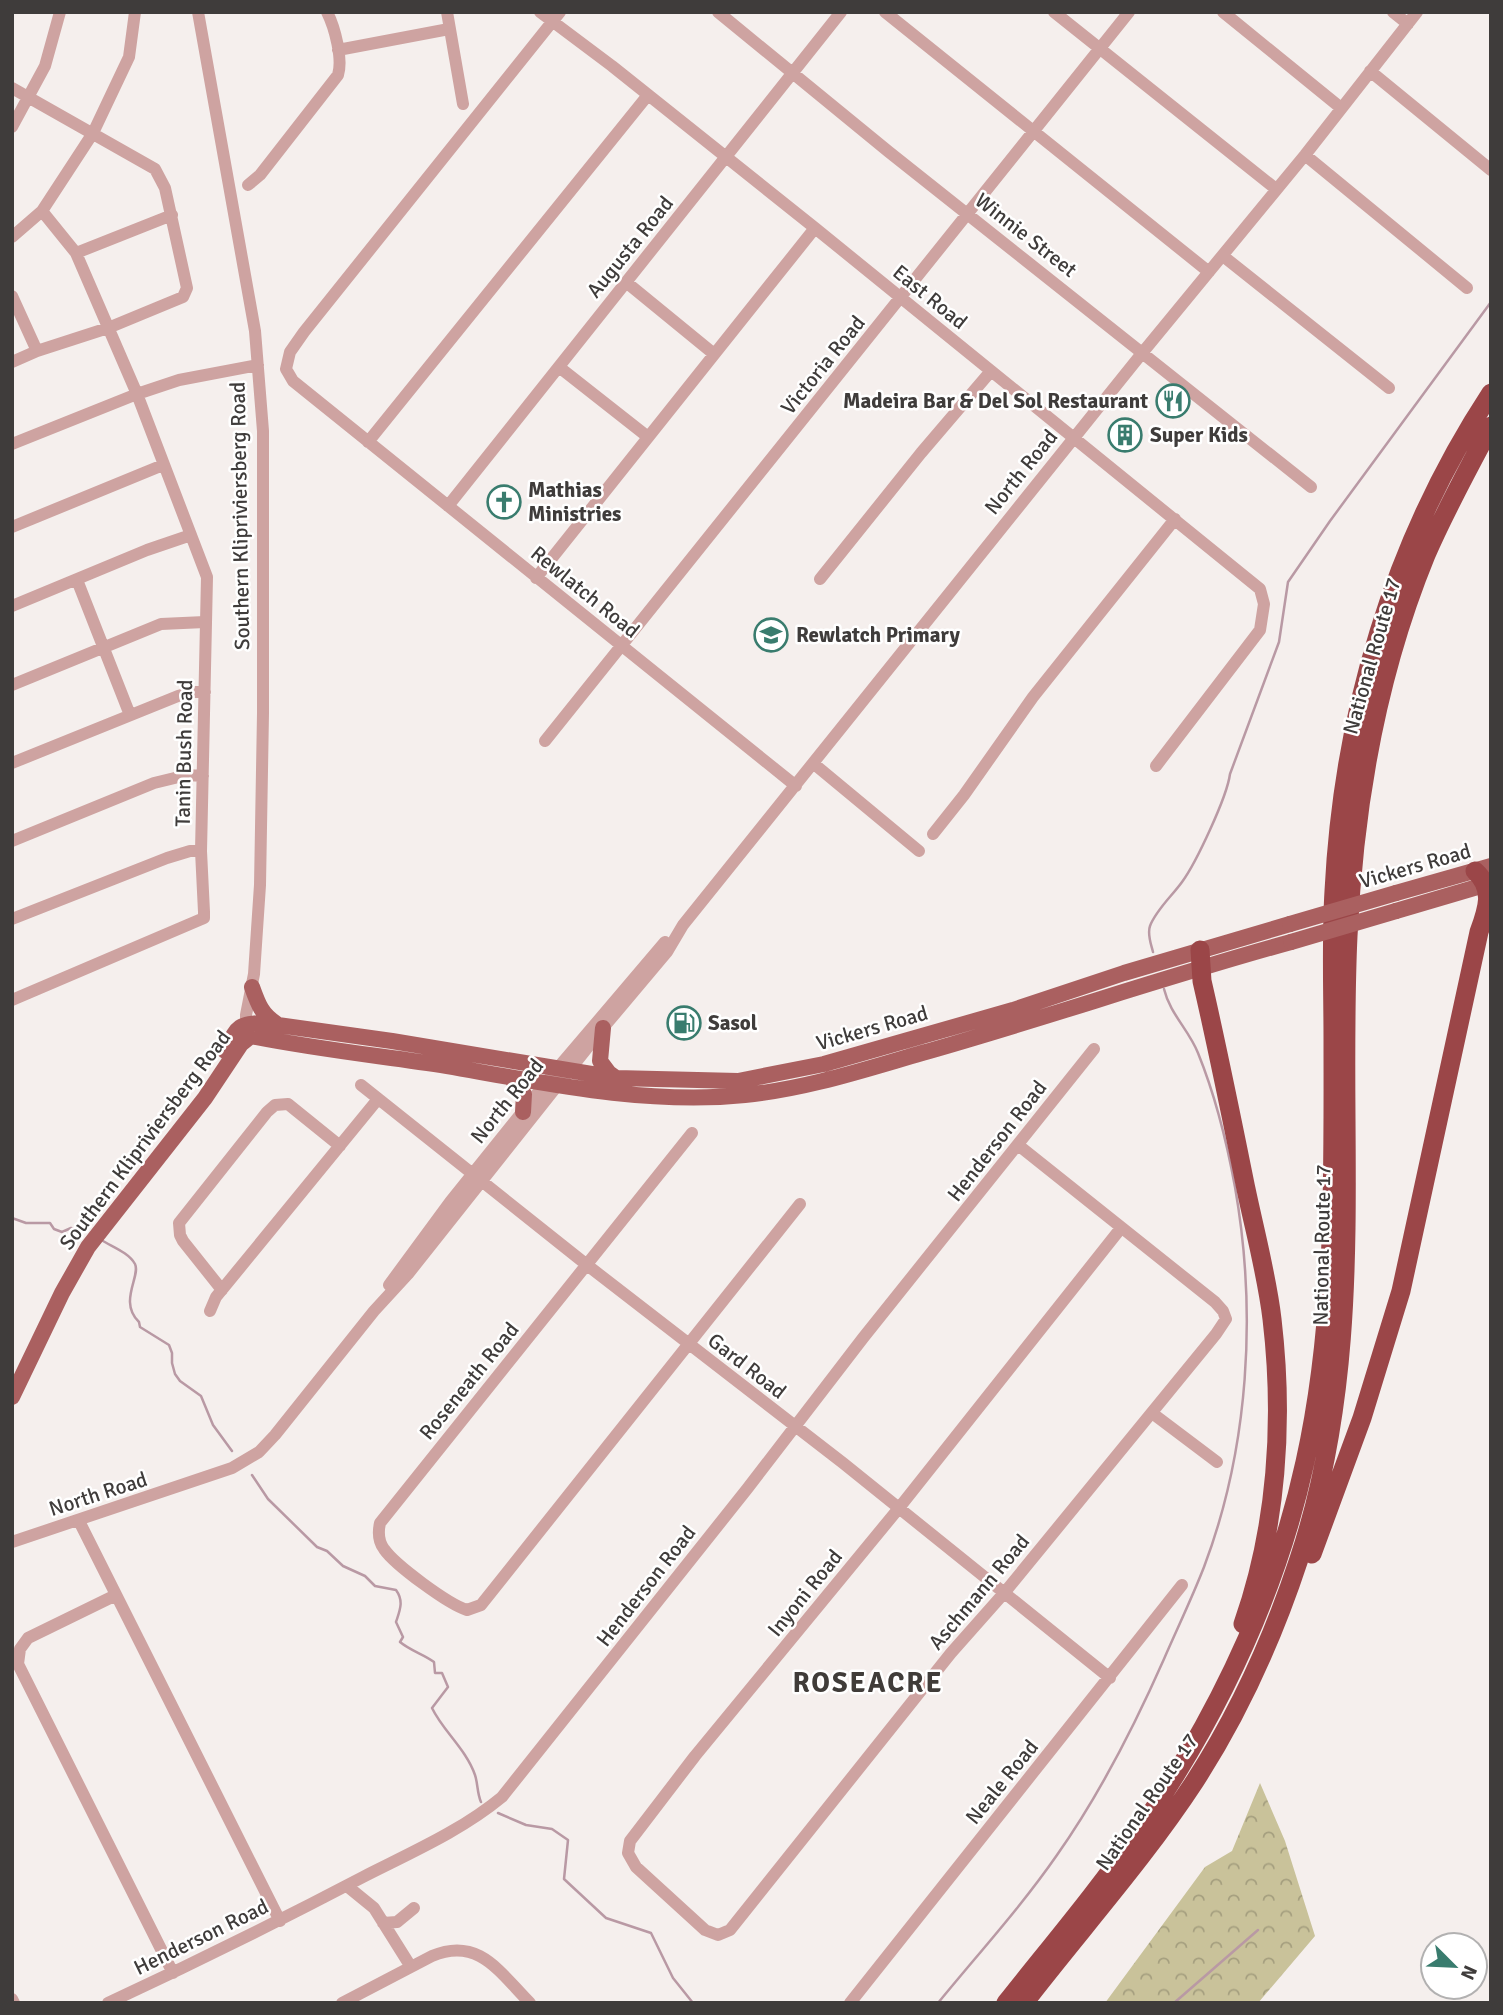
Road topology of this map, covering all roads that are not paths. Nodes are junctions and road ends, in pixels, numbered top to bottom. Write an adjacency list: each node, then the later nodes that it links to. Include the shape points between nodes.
1 (60, 12): 24 (street, via 46,66)
2 (135, 12): 29 (street, via 129,57)
3 (198, 12): 52 (street, Southern Klipriviersberg Road)
4 (327, 12): 19 (street)
5 (447, 12): 17 (street)
6 (540, 12): 15 (street, East Road)
7 (718, 12): 21 (street, Winnie Street)
8 (841, 12): 21 (street, Augusta Road)
9 (885, 12): 28 (street)
10 (1054, 12): 18 (street)
11 (1129, 12): 18 (street, Victoria Road)
12 (1223, 12): 26 (street)
13 (1393, 12): 16 (street)
14 (1417, 12): 16 (street, North Road)
15 (556, 17): 23 (street, East Road); 61 (street, Rewlatch Road, via 290,352 286,365 293,381)
16 (1408, 24): 20 (street, North Road)
17 (449, 29): 19 (street); 25 (street)
18 (1099, 49): 28 (street, Victoria Road); 34 (street)
19 (338, 50): 33 (street, via 338,75)
20 (1370, 71): 26 (street, North Road); 32 (street)
21 (793, 75): 31 (street, Augusta Road); 36 (street, Winnie Street)
22 (12, 88): 24 (street)
23 (648, 95): 31 (street, East Road); 61 (street)
24 (28, 98): 27 (street); 29 (street)
25 (463, 104)
26 (1341, 108): 30 (street, North Road)
27 (12, 127)
28 (1034, 132): 36 (street, Victoria Road); 42 (street)
29 (93, 133): 35 (street); 37 (street, via 155,169 166,188)
30 (1305, 155): 34 (street, North Road); 44 (street)
31 (726, 158): 38 (street, East Road); 43 (street, Augusta Road)
32 (1491, 170)
33 (248, 185)
34 (1276, 189): 41 (street, North Road)
35 (43, 211): 39 (street); 40 (street, Tanin Bush Road)
36 (968, 214): 46 (street, Victoria Road); 49 (street, Winnie Street)
37 (172, 215): 40 (street); 47 (street, via 187,288 183,297)
38 (815, 228): 46 (street, East Road); 50 (street)
39 (12, 236)
40 (76, 253): 47 (street, Tanin Bush Road)
41 (1223, 256): 42 (street, North Road); 55 (street)
42 (1209, 272): 49 (street, North Road)
43 (626, 282): 50 (street); 53 (street, Augusta Road)
44 (1466, 288)
45 (12, 296): 48 (street)
46 (901, 298): 54 (street, East Road); 74 (street, Victoria Road)
47 (108, 328): 48 (street); 57 (street, Tanin Bush Road)
48 (37, 351): 51 (street)
49 (1143, 352): 60 (street, North Road); 64 (street, Winnie Street)
50 (714, 355): 59 (street)
51 (12, 362)
52 (258, 365): 57 (street, via 178,380); 94 (street, Southern Klipriviersberg Road, via 264,431 263,713 258,929)
53 (559, 367): 59 (street); 65 (street, Augusta Road)
54 (991, 371): 60 (street, East Road); 70 (street)
55 (1389, 388)
56 (1491, 393): 129 (highway, via 1419,524 1382,619 1357,710 1345,772 1334,895 1332,1226 1318,1388 1306,1459 1278,1560)
57 (137, 394): 62 (street); 63 (street, Tanin Bush Road)
58 (1491, 426): 130 (highway, National Route 17, via 1445,514 1409,600 1378,701 1358,817 1346,986 1346,1293 1339,1379 1325,1458 1300,1558 1265,1648)
59 (648, 437): 69 (street)
60 (1073, 438): 66 (street, East Road); 81 (street, North Road)
61 (368, 442): 65 (street, Rewlatch Road)
62 (12, 444)
63 (163, 465): 67 (street); 68 (street, Tanin Bush Road)
64 (1311, 487)
65 (448, 506): 69 (street, Rewlatch Road)
66 (1175, 519): 82 (street, East Road, via 1260,589 1264,604 1260,630); 85 (street, via 1033,697)
67 (12, 527)
68 (191, 535): 71 (street); 73 (street, Tanin Bush Road, via 207,577)
69 (537, 578): 74 (street, Rewlatch Road)
70 (820, 579)
71 (77, 580): 72 (street); 75 (street)
72 (12, 606)
73 (205, 622): 75 (street, via 161,624); 77 (street, Tanin Bush Road)
74 (620, 645): 79 (street, Victoria Road); 84 (street, Rewlatch Road)
75 (103, 648): 76 (street); 78 (street)
76 (12, 685)
77 (205, 692): 78 (street, via 178,696); 83 (street, Tanin Bush Road)
78 (130, 715): 80 (street)
79 (545, 741)
80 (12, 763)
81 (814, 764): 84 (street, North Road); 88 (street)
82 (1156, 766)
83 (203, 776): 86 (street, via 154,783); 87 (street, Tanin Bush Road)
84 (796, 786): 92 (street, North Road)
85 (933, 834)
86 (12, 841)
87 (201, 851): 91 (street, via 167,858); 95 (street, Tanin Bush Road, via 204,918)
88 (919, 851)
89 (1485, 876): 90 (highway); 93 (main road, Vickers Road, bridge, via 1396,911 1292,942); 93 (main road, Vickers Road, bridge, via 1396,892 1290,924)
90 (1488, 911): 130 (highway, via 1479,932 1401,1291 1380,1365 1274,1648 1242,1713)
91 (12, 919)
92 (683, 925): 97 (street, North Road, via 667,952); 100 (street, North Road, via 655,953)
93 (1200, 959): 102 (main road, Vickers Road, via 792,1072 731,1082); 104 (main road, Vickers Road, via 968,1040 769,1093 662,1096); 129 (highway, via 1272,1317 1278,1404 1267,1529 1245,1617)
94 (252, 987): 96 (main road, via 264,1016); 98 (street, Southern Klipriviersberg Road)
95 (12, 1000)
96 (279, 1025): 98 (main road, Vickers Road); 100 (main road, Vickers Road)
97 (603, 1028): 100 (street, North Road); 102 (main road, via 600,1060)
98 (248, 1030): 101 (main road, Vickers Road); 117 (main road, Southern Klipriviersberg Road, via 233,1037 203,1088 83,1241); 118 (main road, Southern Klipriviersberg Road, via 205,1098 88,1247)
99 (1094, 1049): 108 (street, Henderson Road)
100 (563, 1070): 102 (main road, Vickers Road); 104 (street, North Road)
101 (511, 1078): 104 (main road, Vickers Road); 106 (main road, via 524,1094)
102 (616, 1078)
103 (361, 1085): 105 (street, Gard Road)
104 (552, 1085): 106 (street, North Road); 110 (street, North Road)
105 (378, 1099): 109 (street); 110 (street, Gard Road)
106 (523, 1112): 110 (street, North Road)
107 (692, 1133): 113 (street, Roseneath Road)
108 (1018, 1145): 112 (street); 120 (street, Henderson Road)
109 (340, 1146): 114 (street); 114 (street, via 288,1104 275,1105 267,1112 179,1223 183,1241)
110 (477, 1178): 113 (street, Gard Road); 123 (street, North Road, via 394,1291 254,1456 232,1468)
111 (800, 1204): 116 (street)
112 (1121, 1228): 119 (street, Aschmann Road, via 1225,1314 1223,1325); 122 (street, Inyoni Road)
113 (587, 1265): 116 (street, Gard Road); 116 (street, Roseneath Road, via 379,1527 384,1550 452,1604 467,1610 478,1608 494,1591)
114 (222, 1290): 115 (street)
115 (210, 1311)
116 (688, 1345): 120 (street, Gard Road)
117 (12, 1376)
118 (12, 1397)
119 (1152, 1413): 121 (street); 126 (street, Aschmann Road)
120 (794, 1427): 122 (street, Gard Road); 131 (street, Henderson Road, via 502,1797 445,1835)
121 (1217, 1462)
122 (899, 1508): 126 (street, Gard Road); 132 (street, Inyoni Road, via 695,1756 628,1845 629,1858 636,1867 712,1934 726,1934)
123 (79, 1521): 124 (street, North Road); 127 (street)
124 (12, 1542)
125 (1182, 1585): 128 (street, Neale Road)
126 (1005, 1592): 128 (street, Gard Road); 132 (street, Aschmann Road)
127 (116, 1595): 134 (street); 137 (street, via 28,1638 20,1649 18,1664)
128 (1110, 1678): 141 (street, Neale Road)
129 (1216, 1704): 142 (highway, via 1138,1833)
130 (1196, 1779): 143 (highway, National Route 17)
131 (346, 1886): 134 (street, Henderson Road); 135 (street, via 371,1906)
132 (749, 1907)
133 (414, 1908): 135 (street, via 397,1922)
134 (280, 1921): 137 (street, Henderson Road)
135 (383, 1923): 136 (street)
136 (411, 1967): 139 (street); 140 (street, via 447,1951 473,1951)
137 (173, 1973): 138 (street, Henderson Road)
138 (108, 2003)
139 (342, 2003)
140 (530, 2003)
141 (850, 2003)
142 (1006, 2003)
143 (1024, 2003)

